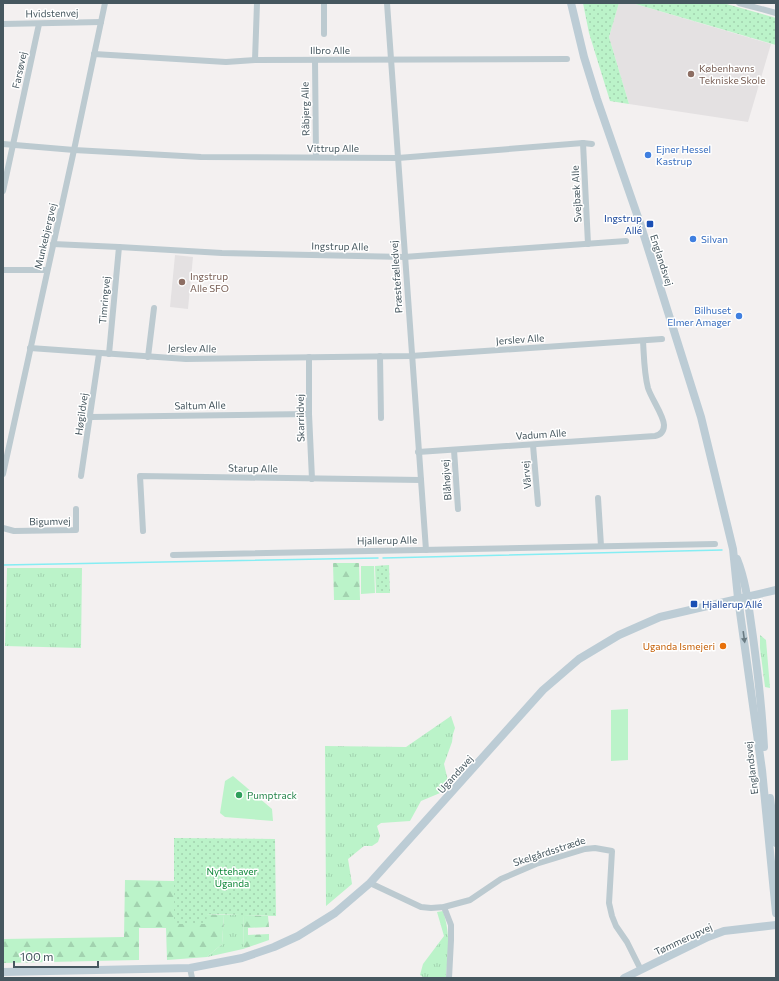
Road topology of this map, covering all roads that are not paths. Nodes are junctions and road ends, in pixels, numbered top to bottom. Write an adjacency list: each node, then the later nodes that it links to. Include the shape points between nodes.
1 (105, 3): 8 (street, Munkebjergvej)
2 (257, 3): 14 (street)
3 (324, 3): 11 (street)
4 (387, 3): 16 (street, Præstefælledvej)
5 (571, 3): 60 (main road, Englandsvej, via 597,99 644,236 701,417)
6 (739, 3): 7 (street)
7 (776, 14)
8 (101, 22): 10 (street, Hvidstenvej); 12 (street, Munkebjergvej)
9 (3, 24): 10 (street, Hvidstenvej)
10 (39, 24): 20 (street, Farsøvej)
11 (324, 34)
12 (94, 54): 14 (street, Ilbro Alle, via 226,62); 21 (street, Munkebjergvej)
13 (567, 59): 16 (street, Ilbro Alle)
14 (255, 60): 15 (street, Ilbro Alle)
15 (315, 60): 16 (street, Ilbro Alle); 22 (street, Råbjerg Alle)
16 (392, 60): 23 (street, Præstefælledvej)
17 (3, 144): 20 (street, Vittrup Alle)
18 (583, 144): 19 (street, Vittrup Alle); 23 (street, Vittrup Alle); 27 (street, Svejbæk Alle)
19 (592, 144)
20 (13, 145): 21 (street, Vittrup Alle); 24 (street, Farsøvej)
21 (74, 150): 22 (street, Vittrup Alle, via 201,157); 26 (street, Munkebjergvej)
22 (316, 157): 23 (street, Vittrup Alle)
23 (398, 158): 29 (street, Præstefælledvej)
24 (3, 191)
25 (626, 241): 27 (street, Ingstrup Alle)
26 (53, 244): 28 (street, Ingstrup Alle); 31 (street, Munkebjergvej)
27 (588, 244): 29 (street, Ingstrup Alle)
28 (118, 247): 29 (street, Ingstrup Alle, via 222,253); 37 (street, Timringvej)
29 (404, 256): 39 (street, Præstefælledvej)
30 (3, 270): 31 (street)
31 (47, 270): 35 (street, Munkebjergvej)
32 (154, 308): 40 (street)
33 (662, 340): 34 (street, Jerslev Alle)
34 (643, 341): 39 (street, Jerslev Alle); 45 (street, Vadum Alle, via 647,384 664,424 659,435)
35 (30, 348): 36 (street, Jerslev Alle); 48 (street, Munkebjergvej)
36 (99, 354): 37 (street, Jerslev Alle); 43 (street, Høgildvej)
37 (109, 354): 40 (street, Jerslev Alle)
38 (380, 356): 39 (street, Jerslev Alle); 41 (street, Jerslev Alle); 44 (street)
39 (411, 356): 47 (street, Præstefælledvej)
40 (148, 357): 41 (street, Jerslev Alle)
41 (309, 357): 42 (street, Skarrildvej)
42 (309, 414): 43 (street, Saltum Alle); 50 (street, Skarrildvej)
43 (91, 417): 49 (street, Høgildvej)
44 (382, 418)
45 (533, 445): 46 (street, Vadum Alle); 53 (street, Vårvej)
46 (454, 450): 47 (street, Vadum Alle); 55 (street, Blåhøjvej)
47 (418, 452): 51 (street, Præstefælledvej)
48 (3, 474)
49 (81, 476)
50 (312, 479): 51 (street, Starup Alle); 57 (street, Starup Alle, via 140,476)
51 (420, 480): 61 (street, Præstefælledvej)
52 (598, 498): 59 (street)
53 (538, 504)
54 (76, 509): 56 (street, Bigumvej, via 76,530 14,531)
55 (458, 509)
56 (3, 528)
57 (142, 531)
58 (715, 544): 59 (street, Hjallerup Alle)
59 (601, 546): 61 (street, Hjallerup Alle)
60 (733, 549): 64 (main road, Englandsvej); 65 (main road, Englandsvej)
61 (426, 550): 62 (street, Hjallerup Alle)
62 (173, 555)
63 (776, 590): 64 (main road, Ugandavej)
64 (748, 596): 65 (main road, Ugandavej); 66 (main road, Englandsvej)
65 (738, 598): 67 (main road, Ugandavej, via 638,626 612,638 579,659 543,690); 69 (main road, Englandsvej, one-way to 69, via 762,770)
66 (776, 842)
67 (370, 884): 68 (street, Skelgårdsstræde, via 421,906); 71 (main road, Ugandavej, via 335,913 298,936 242,958)
68 (444, 906): 72 (street, Skelgårdsstræde, via 470,900 501,879 536,864 585,849 612,851 609,903 612,916); 75 (street, via 451,925)
69 (776, 914)
70 (776, 925): 72 (main road, Tømmerupvej, via 724,931 708,936)
71 (190, 968): 73 (main road, Ugandavej); 74 (street)
72 (641, 970): 76 (main road, Tømmerupvej)
73 (3, 972)
74 (192, 978)
75 (449, 978)
76 (624, 978)

